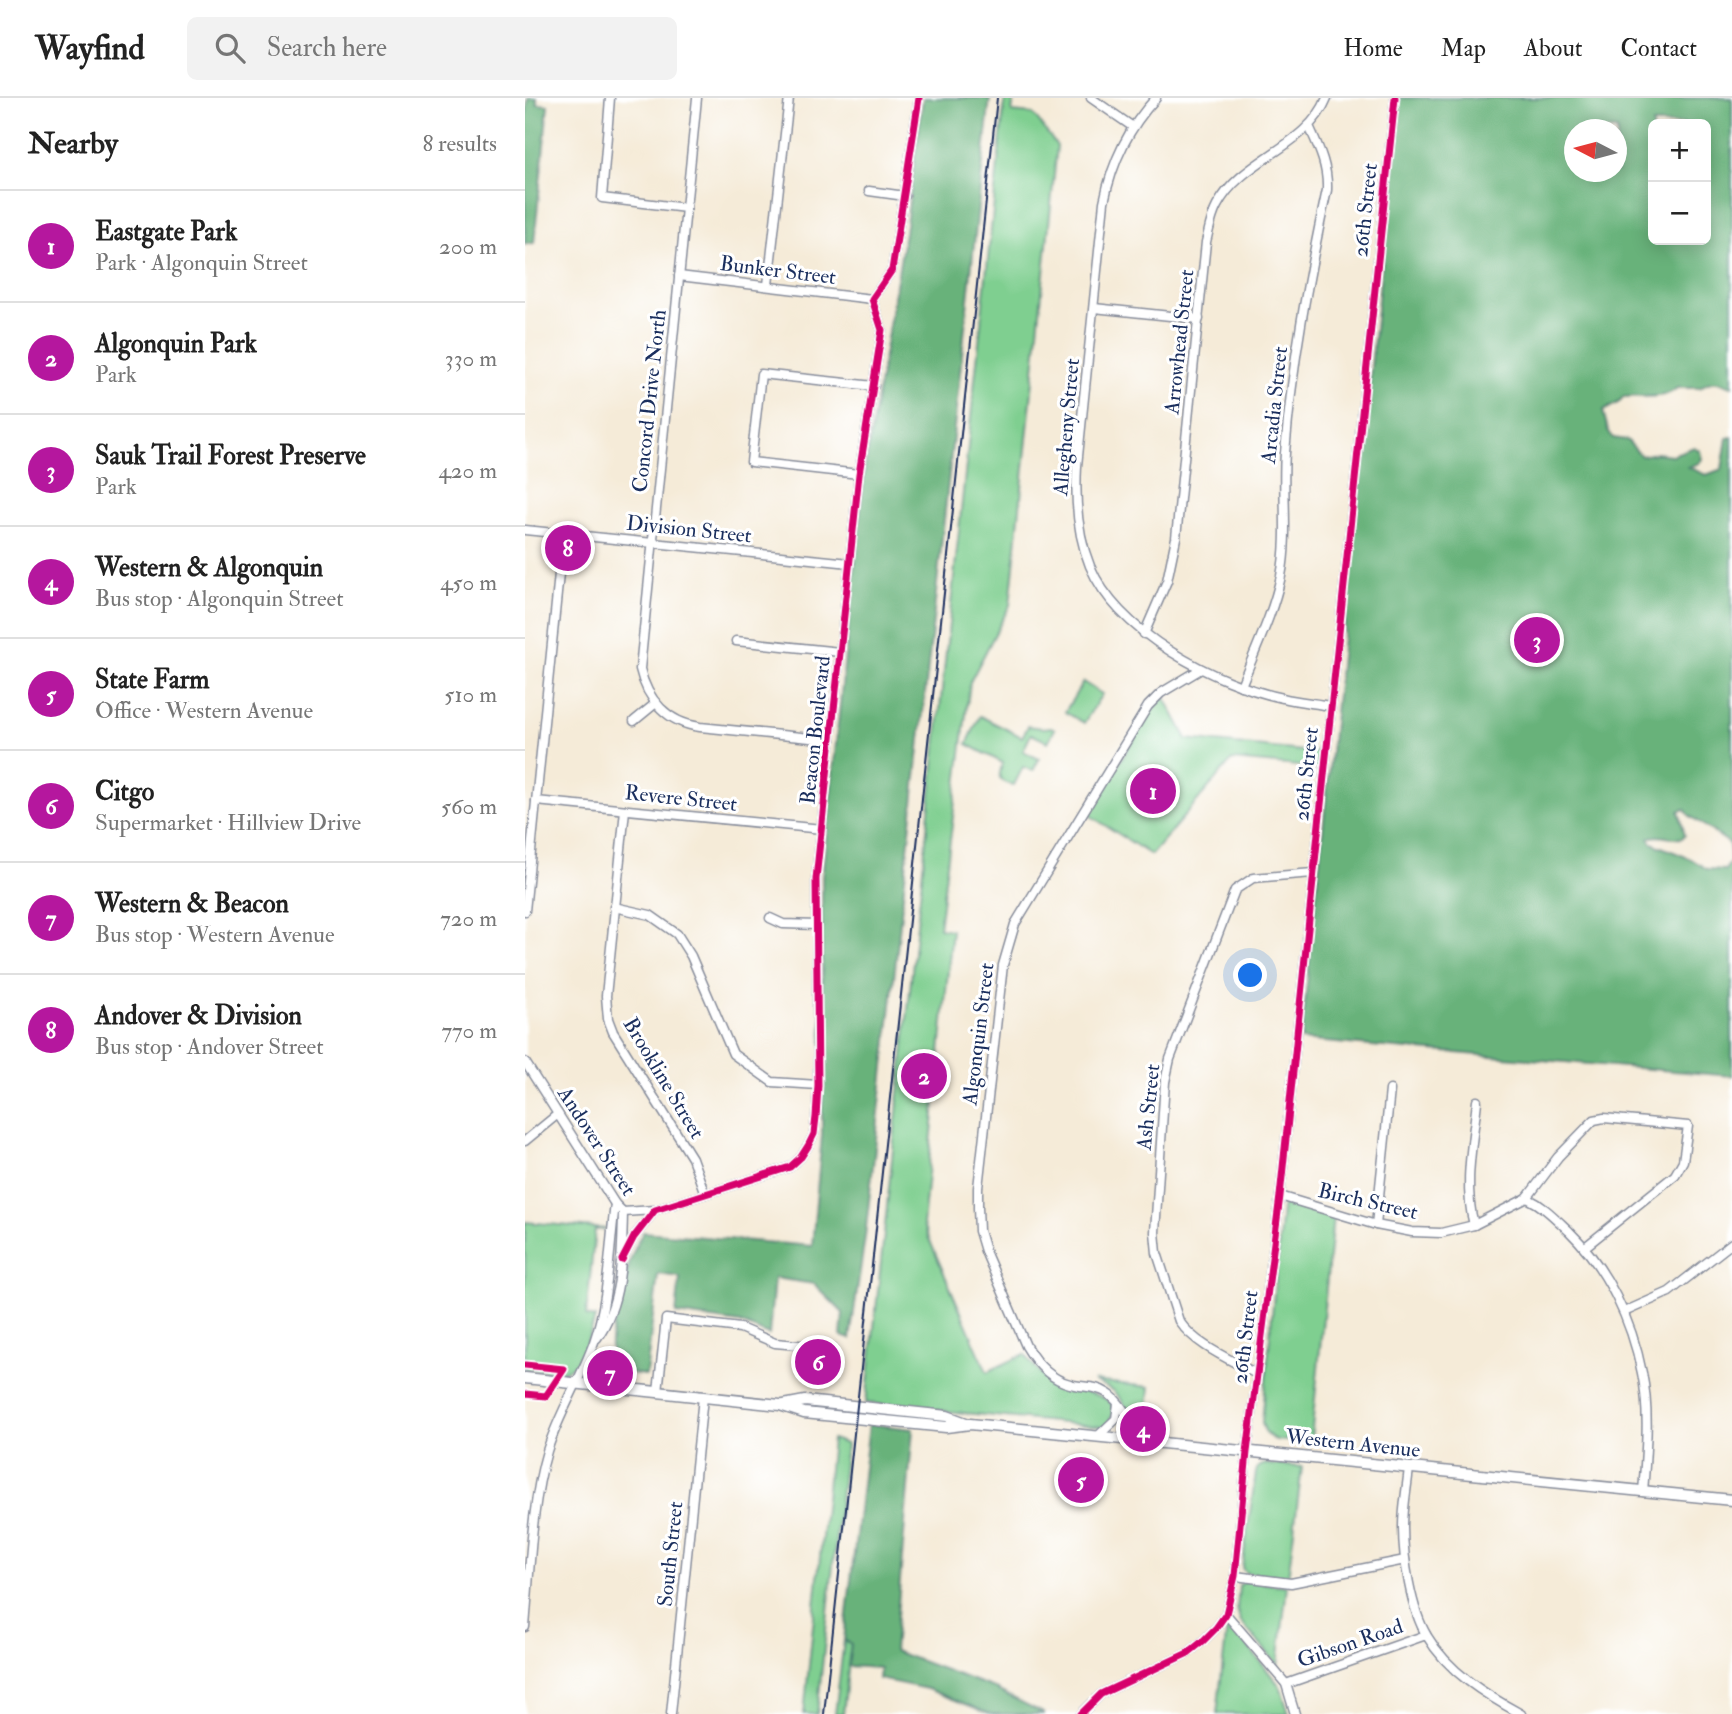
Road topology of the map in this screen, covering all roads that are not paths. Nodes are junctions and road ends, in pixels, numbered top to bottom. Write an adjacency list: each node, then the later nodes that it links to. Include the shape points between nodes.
1 (610, 98): 13 (street, via 602,198)
2 (697, 98): 13 (street, Concord Drive North)
3 (789, 98): 15 (street)
4 (919, 98): 12 (street)
5 (1091, 98): 9 (street)
6 (1156, 98): 9 (street, Allegheny Street)
7 (1327, 98): 10 (street, Arrowhead Street)
8 (1395, 98): 31 (street, 26th Street)
9 (1133, 127): 17 (street, Allegheny Street, via 1108,182)
10 (1309, 127): 18 (street, Arrowhead Street, via 1244,174 1217,206 1206,242); 29 (street, Arcadia Street, via 1323,156 1327,190 1295,357 1285,455 1282,573)
11 (869, 191): 12 (street)
12 (905, 196): 16 (street, via 892,270)
13 (686, 208): 14 (street, Concord Drive North)
14 (679, 276): 15 (street, Bunker Street); 23 (street, Concord Drive North)
15 (768, 285): 16 (street, Bunker Street)
16 (872, 299): 19 (street, Beacon Boulevard, via 882,330)
17 (1094, 308): 18 (street); 25 (street, Allegheny Street, via 1077,466 1078,522 1091,568 1122,614)
18 (1199, 319): 25 (street, Arrowhead Street, via 1176,538 1167,581)
19 (874, 386): 20 (street, Beacon Boulevard); 20 (street, via 761,374 751,462)
20 (859, 474): 24 (street, Beacon Boulevard)
21 (525, 530): 22 (street, Division Street)
22 (562, 534): 23 (street, Division Street); 34 (street)
23 (652, 542): 24 (street, Division Street); 30 (street, Concord Drive North, via 640,661 645,686)
24 (850, 563): 27 (street, Beacon Boulevard)
25 (1144, 634): 28 (street, Allegheny Street)
26 (736, 641): 27 (street)
27 (841, 652): 33 (street, Beacon Boulevard)
28 (1201, 669): 29 (street, Allegheny Street); 67 (street, Algonquin Street, via 1148,706 1025,905 1003,965 978,1188 979,1231 1035,1360 1057,1379 1097,1387)
29 (1241, 686): 31 (street, Allegheny Street)
30 (656, 703): 32 (street); 33 (street, via 672,719 691,726)
31 (1330, 706): 37 (street, 26th Street)
32 (634, 721)
33 (831, 740): 36 (street, Beacon Boulevard)
34 (536, 801): 35 (street, Revere Street); 39 (street)
35 (625, 810): 36 (street, Revere Street); 38 (street, Brookline Street)
36 (822, 829): 41 (street, Beacon Boulevard)
37 (1313, 873): 49 (street, 26th Street); 62 (street, Ash Street, via 1253,878 1235,890 1171,1051 1165,1082 1157,1253 1185,1329)
38 (614, 907): 43 (street, via 650,915 677,933 733,1054 772,1082); 48 (street, Brookline Street, via 608,1019 692,1158)
39 (525, 911)
40 (770, 918): 41 (street, via 783,924)
41 (817, 925): 43 (street, Beacon Boulevard)
42 (525, 1062): 46 (street, Andover Street)
43 (818, 1085): 48 (street, Beacon Boulevard, via 814,1134 801,1157 781,1171)
44 (1390, 1090): 54 (street)
45 (1477, 1101): 55 (street, via 1468,1188)
46 (558, 1114): 47 (street); 51 (street, Andover Street)
47 (525, 1140)
48 (705, 1194): 52 (street, Beacon Boulevard)
49 (1280, 1196): 54 (street, Birch Street); 62 (street, 26th Street)
50 (1527, 1198): 55 (street, Birch Street); 57 (street, via 1540,1204); 57 (street, via 1594,1120 1688,1126 1683,1161 1675,1175)
51 (615, 1204): 53 (street, Andover Street); 60 (street, via 602,1314)
52 (655, 1210): 53 (street, Andover Street); 58 (street)
53 (623, 1212): 58 (street)
54 (1376, 1225): 55 (street, Birch Street, via 1441,1233)
55 (1474, 1226)
56 (1732, 1243): 59 (street, via 1669,1292)
57 (1585, 1247): 59 (street)
58 (622, 1260): 60 (street, via 617,1292)
59 (1624, 1312): 72 (street, via 1643,1374)
60 (594, 1343): 64 (street)
61 (832, 1348): 65 (street, via 775,1343 740,1328 666,1319)
62 (1258, 1375): 70 (street, 26th Street)
63 (525, 1378): 64 (main road, Western Avenue)
64 (576, 1383): 65 (main road, Western Avenue); 77 (street, via 547,1450 538,1489)
65 (658, 1392): 66 (main road, Western Avenue)
66 (703, 1397): 68 (main road, Western Avenue, via 780,1405 816,1402); 80 (street, South Street)
67 (1118, 1404): 68 (street, via 1116,1419); 69 (street, Algonquin Street)
68 (1098, 1437): 69 (main road, Western Avenue)
69 (1142, 1441): 70 (main road, Western Avenue)
70 (1247, 1452): 71 (main road, Western Avenue); 75 (street, 26th Street)
71 (1409, 1468): 72 (main road, Western Avenue); 74 (street)
72 (1643, 1492): 73 (main road, Western Avenue)
73 (1732, 1500)
74 (1405, 1560): 75 (street, via 1291,1583); 78 (street)
75 (1235, 1576): 76 (street, 26th Street)
76 (1226, 1614): 79 (street); 81 (street, via 1188,1653 1101,1694)
77 (525, 1627)
78 (1426, 1635): 79 (street, Gibson Road); 83 (street, via 1464,1678)
79 (1286, 1684): 82 (street)
80 (671, 1714)
81 (1081, 1714)
82 (1295, 1714)
83 (1521, 1714)

